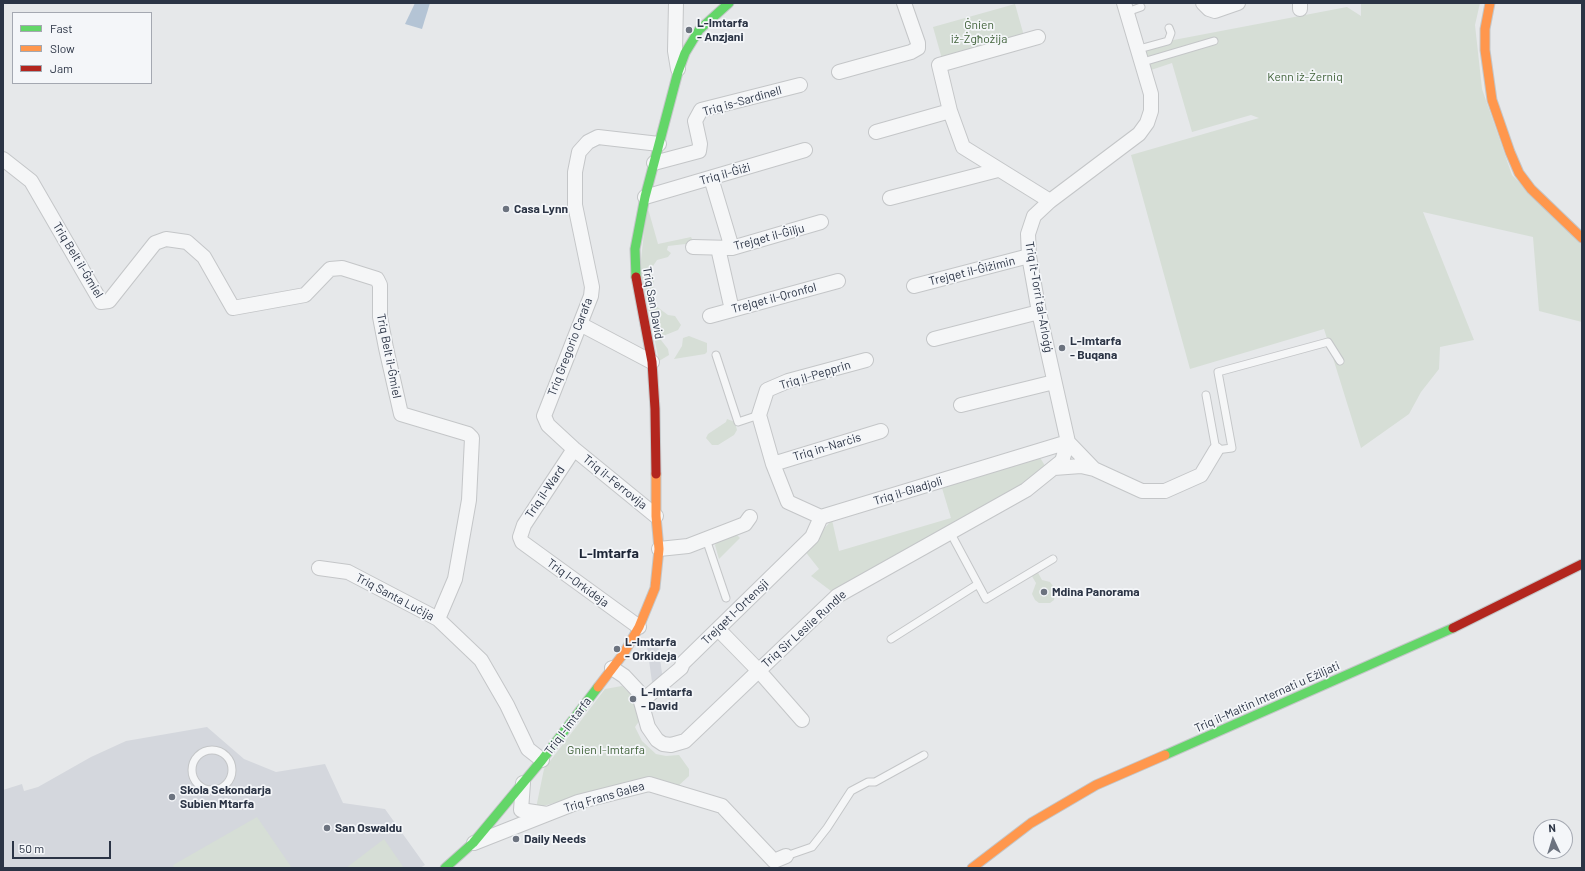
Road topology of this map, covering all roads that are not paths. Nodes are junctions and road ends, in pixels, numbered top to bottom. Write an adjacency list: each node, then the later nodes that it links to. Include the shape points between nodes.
1 (676, 3): 13 (street, via 675,51)
2 (729, 3): 13 (main road, Triq San David, via 699,30 685,53)
3 (904, 3): 14 (street, via 918,48 912,52)
4 (1203, 3): 5 (street, via 1215,11)
5 (1238, 3)
6 (1490, 3): 28 (main road, via 1485,29 1485,50 1492,100 1510,152 1519,173 1531,189)
7 (1141, 7): 8 (lane)
8 (1126, 8): 12 (street, Triq it-Torri tal-Arloġġ)
9 (1170, 28): 12 (lane, via 1168,41)
10 (1038, 36): 16 (street, via 939,65)
11 (1214, 41): 12 (lane)
12 (1141, 56): 26 (street, Triq it-Torri tal-Arloġġ, via 1151,94 1151,111 1146,123 1138,134)
13 (678, 72): 18 (main road, Triq San David)
14 (839, 72)
15 (800, 85): 21 (street, Triq is-Sardinell, via 701,110 695,121 700,144 698,152)
16 (950, 111): 17 (street); 22 (street, via 963,147)
17 (876, 132)
18 (659, 144): 21 (main road, Triq San David); 38 (street, Triq Gregorio Carafa, via 598,137 588,142 579,152 575,172 575,205 592,287)
19 (805, 150): 23 (street, Triq il-Ġiżi)
20 (3, 159): 67 (street, Triq Belt il-Ġmiel, via 31,180 101,302 109,301 155,243 166,239 188,242 204,257 233,308 305,295 330,269 342,268 377,279 380,285 380,317 384,340 401,414 468,434 472,438 469,500 455,579)
21 (654, 163): 24 (main road, Triq San David)
22 (998, 170): 25 (street); 26 (street)
23 (711, 178): 24 (street, Triq il-Ġiżi); 31 (street)
24 (645, 197): 43 (main road, Triq San David, via 634,266)
25 (890, 198)
26 (1050, 201): 32 (street, Triq it-Torri tal-Arloġġ, via 1034,216 1028,234)
27 (821, 222): 31 (street, Trejqet il-Ġilju)
28 (1582, 238)
29 (693, 247): 30 (street, Trejqet il-Ġilju)
30 (718, 248): 31 (street, Trejqet il-Ġilju); 35 (street)
31 (732, 248)
32 (1029, 256): 34 (street, Trejqet il-Ġiżimin); 36 (street, Triq it-Torri tal-Arloġġ)
33 (838, 281): 35 (street, Trejqet il-Qronfol)
34 (914, 286)
35 (732, 310): 37 (street, Trejqet il-Qronfol)
36 (1039, 312): 39 (street); 44 (street, Triq it-Torri tal-Arloġġ)
37 (710, 316)
38 (580, 324): 43 (street); 50 (street, Triq Gregorio Carafa, via 544,416 548,425)
39 (934, 339)
40 (716, 355): 47 (lane, via 738,422)
41 (866, 360): 47 (street, Triq il-Pepprin, via 788,381 766,390)
42 (1340, 361): 51 (lane, via 1328,342 1218,372 1232,448)
43 (652, 362): 55 (main road, Triq San David)
44 (1054, 382): 46 (street); 49 (street, Triq it-Torri tal-Arloġġ)
45 (1206, 395): 51 (lane)
46 (961, 405)
47 (759, 415): 52 (street)
48 (881, 431): 52 (street, Triq in-Narċis)
49 (1068, 442): 53 (street, Triq Sir Leslie Rundle, via 1062,461); 54 (street); 57 (street, Triq il-Gladjoli)
50 (574, 449): 55 (street, Triq il-Ferrovija); 59 (street, Triq il-Ward, via 524,525)
51 (1216, 450): 54 (street, via 1201,475 1165,491 1142,491)
52 (773, 464): 57 (street, via 788,502)
53 (1054, 468): 54 (street); 58 (street, Triq Sir Leslie Rundle, via 1026,490)
54 (1094, 468)
55 (656, 516): 61 (main road, Triq San David)
56 (750, 517): 60 (street, via 745,524)
57 (821, 518): 69 (street, Trejqet l-Ortensji, via 812,537)
58 (950, 532): 65 (lane); 72 (street, Triq Sir Leslie Rundle, via 837,596)
59 (520, 537): 68 (street, Triq l-Orkideja, via 526,546)
60 (706, 539): 61 (street, via 688,546); 66 (lane)
61 (659, 549): 68 (main road, Triq San David, via 654,588)
62 (1053, 559): 65 (lane, via 986,599)
63 (1582, 564): 85 (main road, Triq il-Maltin Internati u Eżiljati, via 1429,640 1096,785 1032,823)
64 (319, 568): 67 (street, Triq Santa Luċija, via 348,572)
65 (978, 584): 70 (lane)
66 (726, 598)
67 (438, 619): 77 (street, Triq Santa Luċija, via 481,660 528,749)
68 (639, 627): 71 (main road, Triq l-Imtarfa)
69 (718, 629): 72 (street); 73 (street, Trejqet l-Ortensji, via 681,668)
70 (891, 639)
71 (612, 668): 73 (street, Triq Sir Leslie Rundle, via 624,676); 77 (main road, Triq l-Imtarfa)
72 (759, 670): 73 (street, Triq Sir Leslie Rundle, via 685,741 678,744 663,744 657,740 648,726); 74 (street)
73 (642, 701)
74 (802, 720)
75 (924, 755): 83 (lane, via 875,782 868,782 851,791 812,847)
76 (226, 756): 76 (lane, via 234,766 228,783 213,790 201,787 196,782 192,770 198,756 208,749 219,751)
77 (542, 760): 78 (main road, Triq l-Imtarfa)
78 (523, 783): 79 (main road, Triq l-Imtarfa); 80 (street, via 521,810)
79 (501, 810): 81 (street); 82 (main road, Triq l-Imtarfa)
80 (546, 814): 81 (street, Triq Frans Galea); 83 (street, Triq Frans Galea, via 578,802 649,784 722,806 774,861)
81 (519, 825): 82 (street, Triq Frans Galea)
82 (473, 843): 84 (main road, Triq l-Imtarfa)
83 (786, 856)
84 (445, 868)
85 (972, 868)

